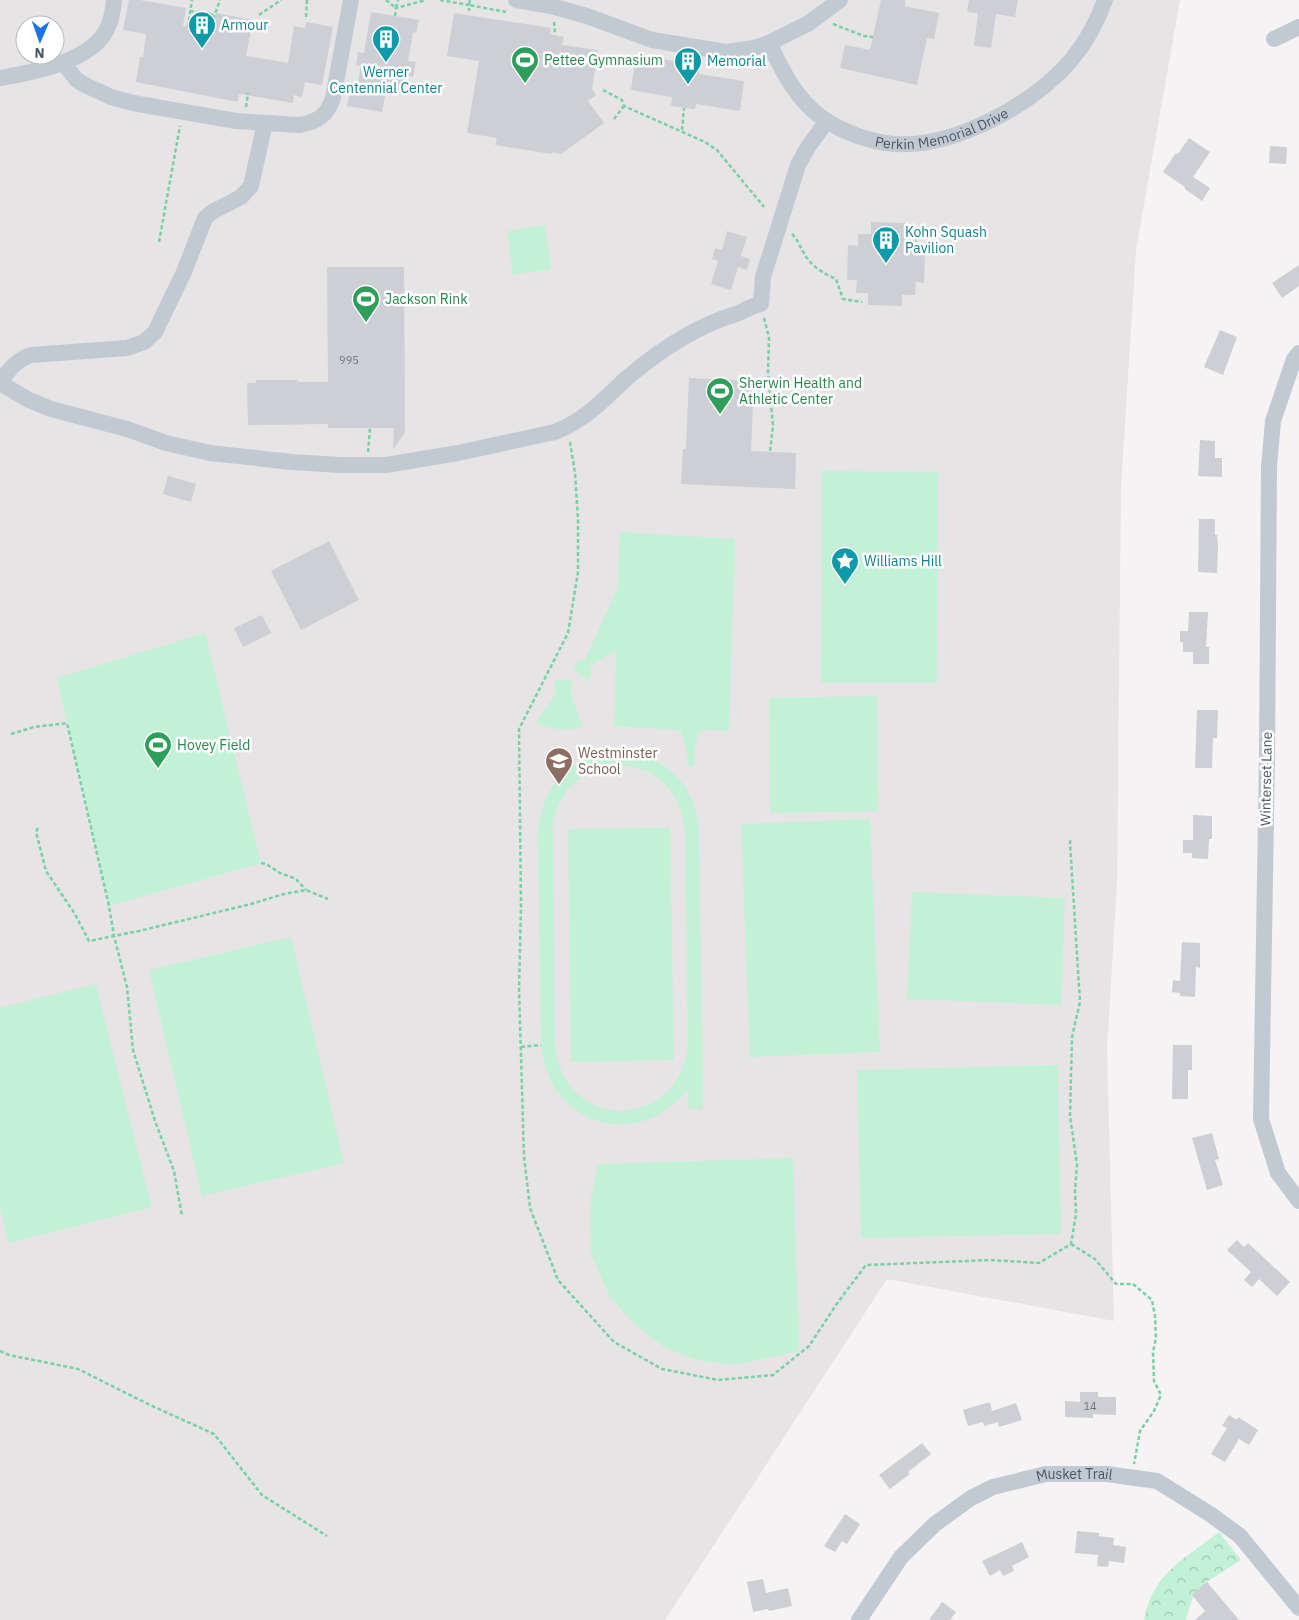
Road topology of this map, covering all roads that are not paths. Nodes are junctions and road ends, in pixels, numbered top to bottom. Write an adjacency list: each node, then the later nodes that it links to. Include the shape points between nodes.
1 (114, 0): 9 (street, via 102,38 78,56)
2 (351, 0): 14 (street, via 334,98 329,109 312,123)
3 (516, 0): 8 (street, via 587,16 652,40 709,51 731,52)
4 (840, 0): 8 (street, via 818,17)
5 (1105, 0): 13 (street, Perkin Memorial Drive, via 1087,39 1062,70 1016,107 968,130 927,142 896,144 855,135)
6 (1299, 27): 7 (street)
7 (1274, 38)
8 (770, 43): 13 (street, Perkin Memorial Drive, via 791,84)
9 (65, 61)
10 (53, 65): 12 (street)
11 (64, 65): 14 (street, via 77,80 111,97 182,112)
12 (0, 78)
13 (827, 121): 16 (street, via 800,160 763,277 761,304 706,324 643,365 592,411 566,427 528,439 368,466 210,453 51,409)
14 (265, 123): 16 (street, via 251,186 241,198 205,218 184,272 153,335 127,348 31,355 19,360)
15 (1299, 354): 17 (street, Winterset Lane, via 1294,358 1273,421 1269,467 1261,1119 1278,1173)
16 (0, 382)
17 (1299, 1201)
18 (1299, 1608): 19 (street, Musket Trail, via 1240,1536 1157,1481 1107,1474 1046,1474 993,1487 934,1524 901,1557)
19 (859, 1620)

